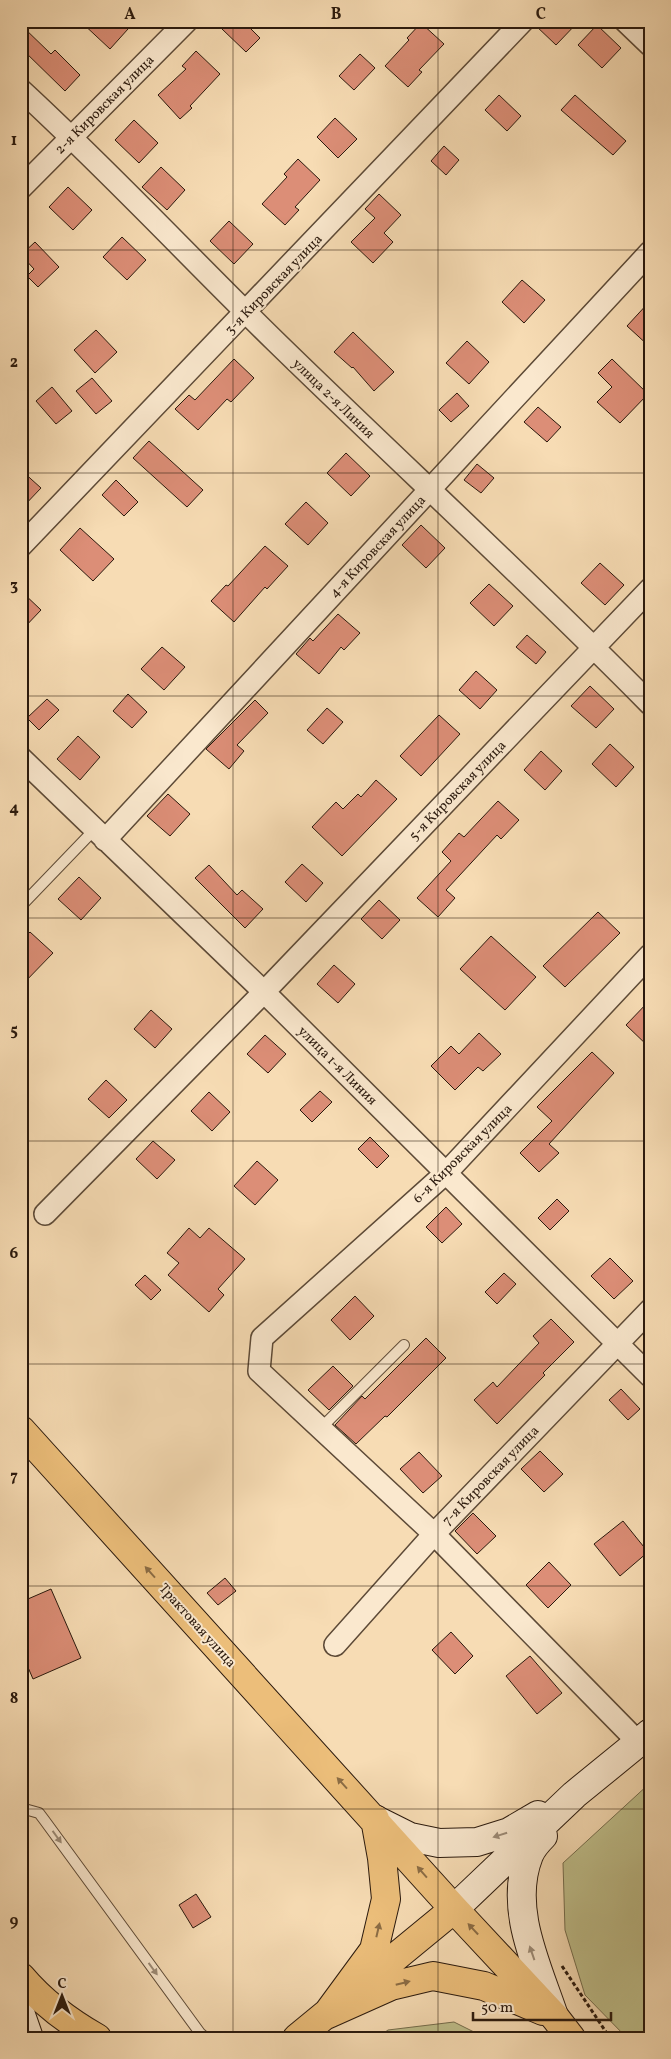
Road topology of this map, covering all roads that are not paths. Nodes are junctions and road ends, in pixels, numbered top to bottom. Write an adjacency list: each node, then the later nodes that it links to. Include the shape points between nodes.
1 (187, 21): 6 (street, 2-я Кировская улица)
2 (523, 21): 9 (street, 3-я Кировская улица)
3 (625, 21): 4 (street)
4 (650, 45)
5 (21, 90): 6 (street, улица 2-я Линия)
6 (71, 136): 7 (street, 2-я Кировская улица); 9 (street, улица 2-я Линия)
7 (21, 188)
8 (650, 252): 10 (street, 4-я Кировская улица)
9 (246, 312): 10 (street, улица 2-я Линия); 11 (street, 3-я Кировская улица)
10 (429, 490): 13 (street, улица 2-я Линия); 16 (street, 4-я Кировская улица)
11 (21, 546)
12 (650, 589): 13 (street, 5-я Кировская улица)
13 (593, 646): 14 (street, улица 2-я Линия); 19 (street, 5-я Кировская улица)
14 (650, 704)
15 (21, 758): 16 (street, улица 1-я Линия)
16 (100, 835): 17 (lane); 19 (street, улица 1-я Линия)
17 (21, 906)
18 (650, 955): 20 (street, 6-я Кировская улица)
19 (264, 992): 20 (street, улица 1-я Линия); 21 (street, 5-я Кировская улица)
20 (447, 1172): 23 (street, улица 1-я Линия); 26 (street, 6-я Кировская улица, via 262,1338 259,1371)
21 (45, 1214)
22 (650, 1310): 23 (street, 7-я Кировская улица)
23 (617, 1344): 25 (street, улица 1-я Линия); 28 (street, 7-я Кировская улица)
24 (404, 1345): 26 (lane)
25 (650, 1376)
26 (321, 1428): 28 (street)
27 (21, 1430): 33 (main road, Трактовая улица, one-way to 27)
28 (434, 1534): 29 (street, 7-я Кировская улица); 30 (street)
29 (335, 1645)
30 (644, 1738): 31 (main road)
31 (574, 1794): 33 (main road, one-way to 33, via 509,1832 477,1842 439,1843 410,1837); 34 (main road); 38 (main road, one-way to 31, via 526,1928 522,1909 523,1876 530,1853)
32 (21, 1808): 41 (lane, one-way to 41, via 38,1813 45,1821)
33 (374, 1819): 34 (main road, Трактовая улица, one-way to 33); 37 (main road, one-way to 33, via 374,1950 386,1899)
34 (454, 1909): 37 (main road); 38 (main road, Трактовая улица, one-way to 34)
35 (21, 1977): 40 (main road, via 49,2007)
36 (21, 2015): 39 (main road)
37 (326, 2015): 38 (main road, one-way to 38, via 391,1986 433,1976 484,1986); 42 (main road)
38 (554, 2016): 43 (main road, Трактовая улица)
39 (30, 2038)
40 (97, 2038)
41 (206, 2038)
42 (296, 2038)
43 (571, 2038)

